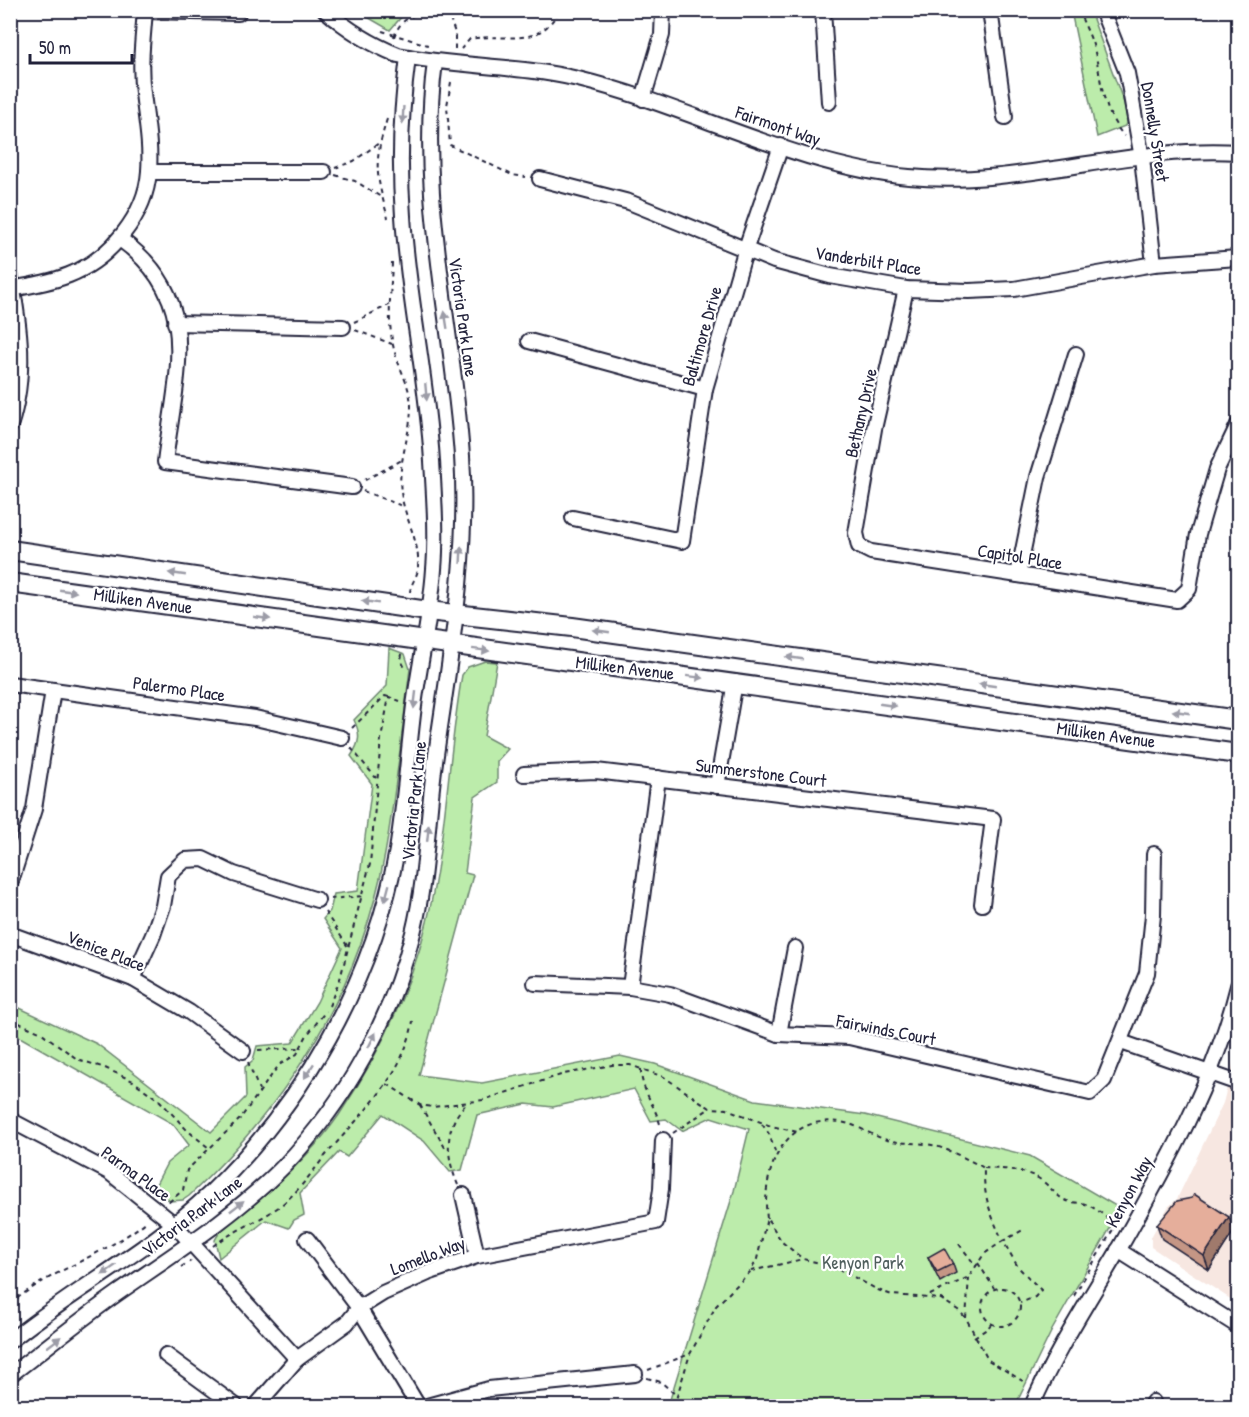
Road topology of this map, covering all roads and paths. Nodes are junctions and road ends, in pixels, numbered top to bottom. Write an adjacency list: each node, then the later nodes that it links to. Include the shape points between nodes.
1 (325, 10): 17 (street, Fairmont Way, via 348,31 381,49)
2 (350, 10): 13 (path)
3 (462, 10): 12 (path)
4 (559, 10): 12 (path, via 542,31 515,39 470,39 464,49 453,49 455,33)
5 (663, 10): 20 (street, via 662,35)
6 (823, 10): 21 (street)
7 (990, 10): 22 (street)
8 (1078, 10): 23 (path, via 1092,44 1103,102)
9 (1102, 10): 27 (street, Donnelly Street, via 1127,73)
10 (145, 11): 11 (street); 28 (street, via 142,82 149,132)
11 (238, 13)
12 (450, 18): 15 (path, via 423,13 409,17 401,21)
13 (363, 21)
14 (380, 30): 15 (path)
15 (394, 36): 16 (path)
16 (435, 46)
17 (408, 57): 18 (street, Fairmont Way); 56 (street, Victoria Park Lane, one-way to 56, via 402,139 403,214 432,459 434,569)
18 (435, 62): 20 (street, Fairmont Way, via 578,79); 57 (street, Victoria Park Lane, one-way to 18, via 462,559 462,460 453,361 436,260 430,150)
19 (451, 82): 30 (path, via 447,106 450,145 512,175)
20 (643, 99): 25 (street, Fairmont Way)
21 (829, 102)
22 (1005, 117)
23 (1125, 137)
24 (380, 142): 29 (path, via 354,161)
25 (781, 146): 27 (street, Fairmont Way, via 828,163 909,177 998,178); 33 (street, Baltimore Drive)
26 (1239, 152): 27 (street, Fairmont Way, via 1199,150)
27 (1142, 158): 35 (street, Donnelly Street)
28 (149, 172): 29 (street); 32 (street, via 146,193)
29 (324, 172): 31 (path, via 355,181)
30 (540, 179): 33 (street, Vanderbilt Place, via 628,202)
31 (382, 198)
32 (120, 239): 37 (street, via 94,262 68,275); 40 (street, via 142,255 172,306)
33 (746, 248): 38 (street, Vanderbilt Place, via 774,261 830,276); 45 (street, Baltimore Drive)
34 (1239, 258): 35 (street, Vanderbilt Place)
35 (1154, 264): 38 (street, Vanderbilt Place, via 1014,289)
36 (10, 274): 37 (street)
37 (12, 289): 47 (street, via 22,358 18,402)
38 (906, 289): 52 (street, Bethany Drive, via 874,429 856,532)
39 (389, 304): 41 (path)
40 (175, 323): 41 (street); 49 (street, via 180,353 165,462)
41 (343, 327): 43 (path)
42 (529, 342): 45 (street)
43 (393, 344)
44 (1076, 354): 54 (street, via 1038,477)
45 (705, 389): 51 (street, Baltimore Drive, via 682,541)
46 (1239, 425): 54 (street, Capitol Place, via 1217,469 1198,534 1189,589 1177,600)
47 (10, 426)
48 (403, 459): 49 (path)
49 (352, 488): 50 (path)
50 (404, 507)
51 (573, 518)
52 (859, 546): 54 (street, Capitol Place, via 886,556)
53 (10, 550): 56 (main road, Milliken Avenue, one-way to 53)
54 (1018, 575)
55 (10, 583): 58 (main road, Milliken Avenue, one-way to 58)
56 (428, 611): 57 (main road, Milliken Avenue); 58 (street, Victoria Park Lane)
57 (455, 614): 59 (street, Victoria Park Lane); 64 (main road, Milliken Avenue, one-way to 57)
58 (423, 642): 59 (main road, Milliken Avenue); 107 (street, Victoria Park Lane, one-way to 107, via 397,849 380,918 364,962 320,1053 290,1099 239,1162)
59 (451, 646): 60 (main road, Milliken Avenue, one-way to 60); 112 (street, Victoria Park Lane, one-way to 59, via 258,1189 301,1147 345,1089 384,1018 414,931)
60 (735, 682): 66 (main road, Milliken Avenue, one-way to 66); 70 (street)
61 (10, 684): 62 (street, Palermo Place)
62 (53, 690): 65 (street, Palermo Place, via 255,718); 72 (street, via 34,809)
63 (389, 697): 65 (path, via 385,696)
64 (1239, 720)
65 (342, 738): 69 (path)
66 (1239, 754)
67 (524, 774): 68 (street, Summerstone Court, via 596,771)
68 (658, 778): 70 (street, Summerstone Court); 82 (street)
69 (377, 780)
70 (717, 786): 75 (street, Summerstone Court, via 993,819)
71 (1154, 854): 86 (street, via 1147,973)
72 (10, 884)
73 (363, 896): 74 (path)
74 (317, 900): 77 (path); 79 (street, via 234,874 204,859 184,860 168,876 163,906)
75 (982, 904)
76 (10, 934): 79 (street, Venice Place)
77 (348, 947)
78 (795, 948): 85 (street)
79 (133, 979): 88 (street, Venice Place, via 189,1011)
80 (535, 983): 82 (street, Fairwinds Court)
81 (1239, 986): 90 (street, Kenyon Way)
82 (630, 987): 85 (street, Fairwinds Court, via 670,994)
83 (10, 1019): 101 (path, via 42,1033 77,1059 133,1082 160,1101)
84 (413, 1022): 92 (path, via 405,1050)
85 (778, 1034): 86 (street, Fairwinds Court, via 849,1037 1090,1093 1104,1080)
86 (1121, 1042): 90 (street)
87 (300, 1048): 88 (path)
88 (243, 1051): 93 (path)
89 (641, 1068): 94 (path, via 612,1065 564,1074); 96 (path, via 664,1077); 100 (path, via 640,1077 658,1116)
90 (1209, 1072): 91 (street); 114 (street, Kenyon Way)
91 (1239, 1083)
92 (387, 1084): 95 (path); 115 (path, via 295,1193 267,1216)
93 (260, 1092)
94 (467, 1103): 95 (path); 102 (path, via 453,1123)
95 (420, 1105): 102 (path)
96 (710, 1108): 98 (path, via 727,1108); 100 (path)
97 (10, 1120): 107 (street, Parma Place, via 109,1172)
98 (760, 1122): 99 (path); 103 (path)
99 (798, 1132): 103 (path); 104 (path, via 822,1122 838,1121 889,1140 932,1145)
100 (663, 1140): 116 (street, Lomello Way, via 656,1222)
101 (209, 1148)
102 (447, 1152): 105 (path)
103 (776, 1155): 106 (path, via 766,1185)
104 (984, 1168): 108 (path, via 1030,1174 1056,1196 1085,1204); 111 (path, via 988,1210)
105 (463, 1195): 116 (street)
106 (767, 1218): 117 (path, via 782,1242); 120 (path, via 763,1243)
107 (174, 1224): 112 (street, Parma Place); 130 (street, Victoria Park Lane, one-way to 130)
108 (1115, 1226)
109 (1023, 1230): 111 (path)
110 (307, 1239): 125 (street)
111 (1003, 1241): 118 (path); 124 (path, via 1018,1267 1041,1290)
112 (191, 1242): 115 (street, Parma Place); 135 (street, Victoria Park Lane, one-way to 112)
113 (959, 1244): 118 (path)
114 (1118, 1250): 128 (street); 143 (street, Kenyon Way, via 1073,1325)
115 (202, 1254): 119 (path); 133 (street, Parma Place)
116 (477, 1256): 125 (street, Lomello Way, via 428,1273)
117 (803, 1259): 120 (path); 123 (path, via 833,1266 892,1295)
118 (977, 1264): 121 (path); 122 (path)
119 (175, 1270)
120 (751, 1271): 131 (path, via 716,1306)
121 (969, 1277): 123 (path); 126 (path)
122 (994, 1289): 124 (path, via 1012,1291); 127 (path, via 983,1302 984,1314)
123 (928, 1296): 126 (path, via 950,1304)
124 (1020, 1303): 127 (path, via 1019,1314 1010,1323)
125 (359, 1308): 133 (street, Lomello Way, via 347,1323); 140 (street)
126 (966, 1318): 129 (path)
127 (992, 1323): 129 (path)
128 (1239, 1326)
129 (974, 1337): 136 (path, via 988,1360 1028,1384)
130 (10, 1341)
131 (690, 1354): 134 (path); 137 (path)
132 (166, 1355): 138 (street)
133 (297, 1359): 139 (street, Lomello Way)
134 (635, 1374): 137 (path, via 661,1382); 141 (street, via 489,1389)
135 (10, 1375)
136 (1024, 1391)
137 (676, 1395): 142 (path)
138 (236, 1407)
139 (256, 1407)
140 (418, 1407)
141 (427, 1407)
142 (674, 1407)
143 (1032, 1407)

